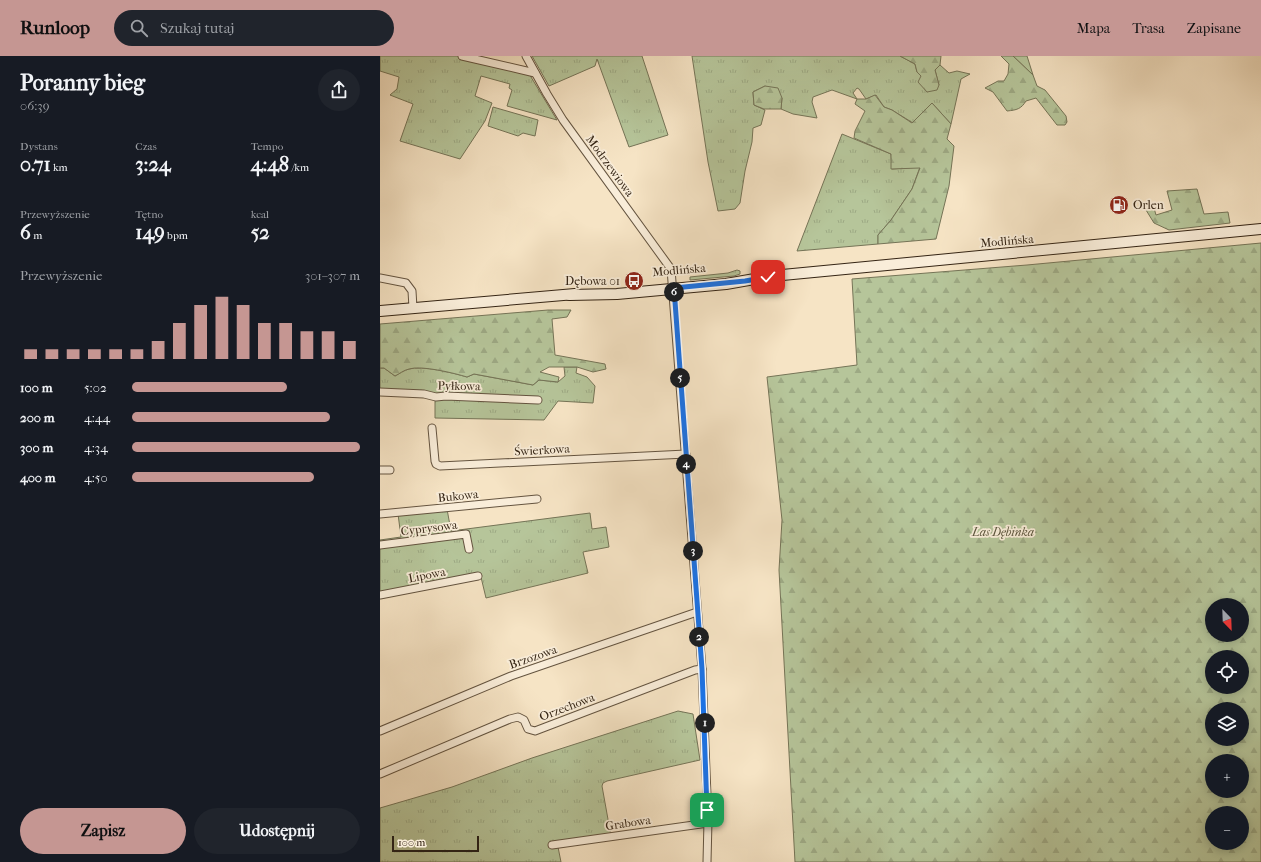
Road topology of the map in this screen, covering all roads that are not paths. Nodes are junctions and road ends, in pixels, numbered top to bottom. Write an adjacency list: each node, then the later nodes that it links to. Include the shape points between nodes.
1 (462, 56): 3 (street)
2 (526, 56): 3 (street, Modrzewiowa)
3 (535, 73): 6 (street, Modrzewiowa, via 563,120 671,269)
4 (1261, 229): 6 (main road, Modlińska)
5 (380, 278): 7 (street, via 406,284 412,291)
6 (673, 286): 7 (main road, Modlińska, via 605,295 569,295); 12 (street, Modrzewiowa)
7 (414, 308): 8 (main road, Modlińska)
8 (380, 311)
9 (380, 392): 10 (street, Pyłkowa, via 436,397)
10 (538, 400)
11 (432, 428): 12 (street, Świerkowa, via 434,461 440,466)
12 (686, 454): 21 (street, Modrzewiowa)
13 (380, 470): 14 (street)
14 (390, 470)
15 (537, 499): 16 (street, Bukowa)
16 (380, 514)
17 (380, 545): 18 (street, Cyprysowa, via 466,534)
18 (469, 549)
19 (478, 576): 20 (street, Lipowa)
20 (380, 595)
21 (697, 612): 22 (street, Modrzewiowa); 23 (street, Brzozowa, via 511,676)
22 (702, 669): 24 (street, Orzechowa, via 536,730 528,729 524,720 518,717 510,719); 25 (street, Modrzewiowa)
23 (380, 731)
24 (380, 774)
25 (708, 823): 26 (street, Grabowa); 27 (street, Modrzewiowa)
26 (552, 845)
27 (707, 862)

